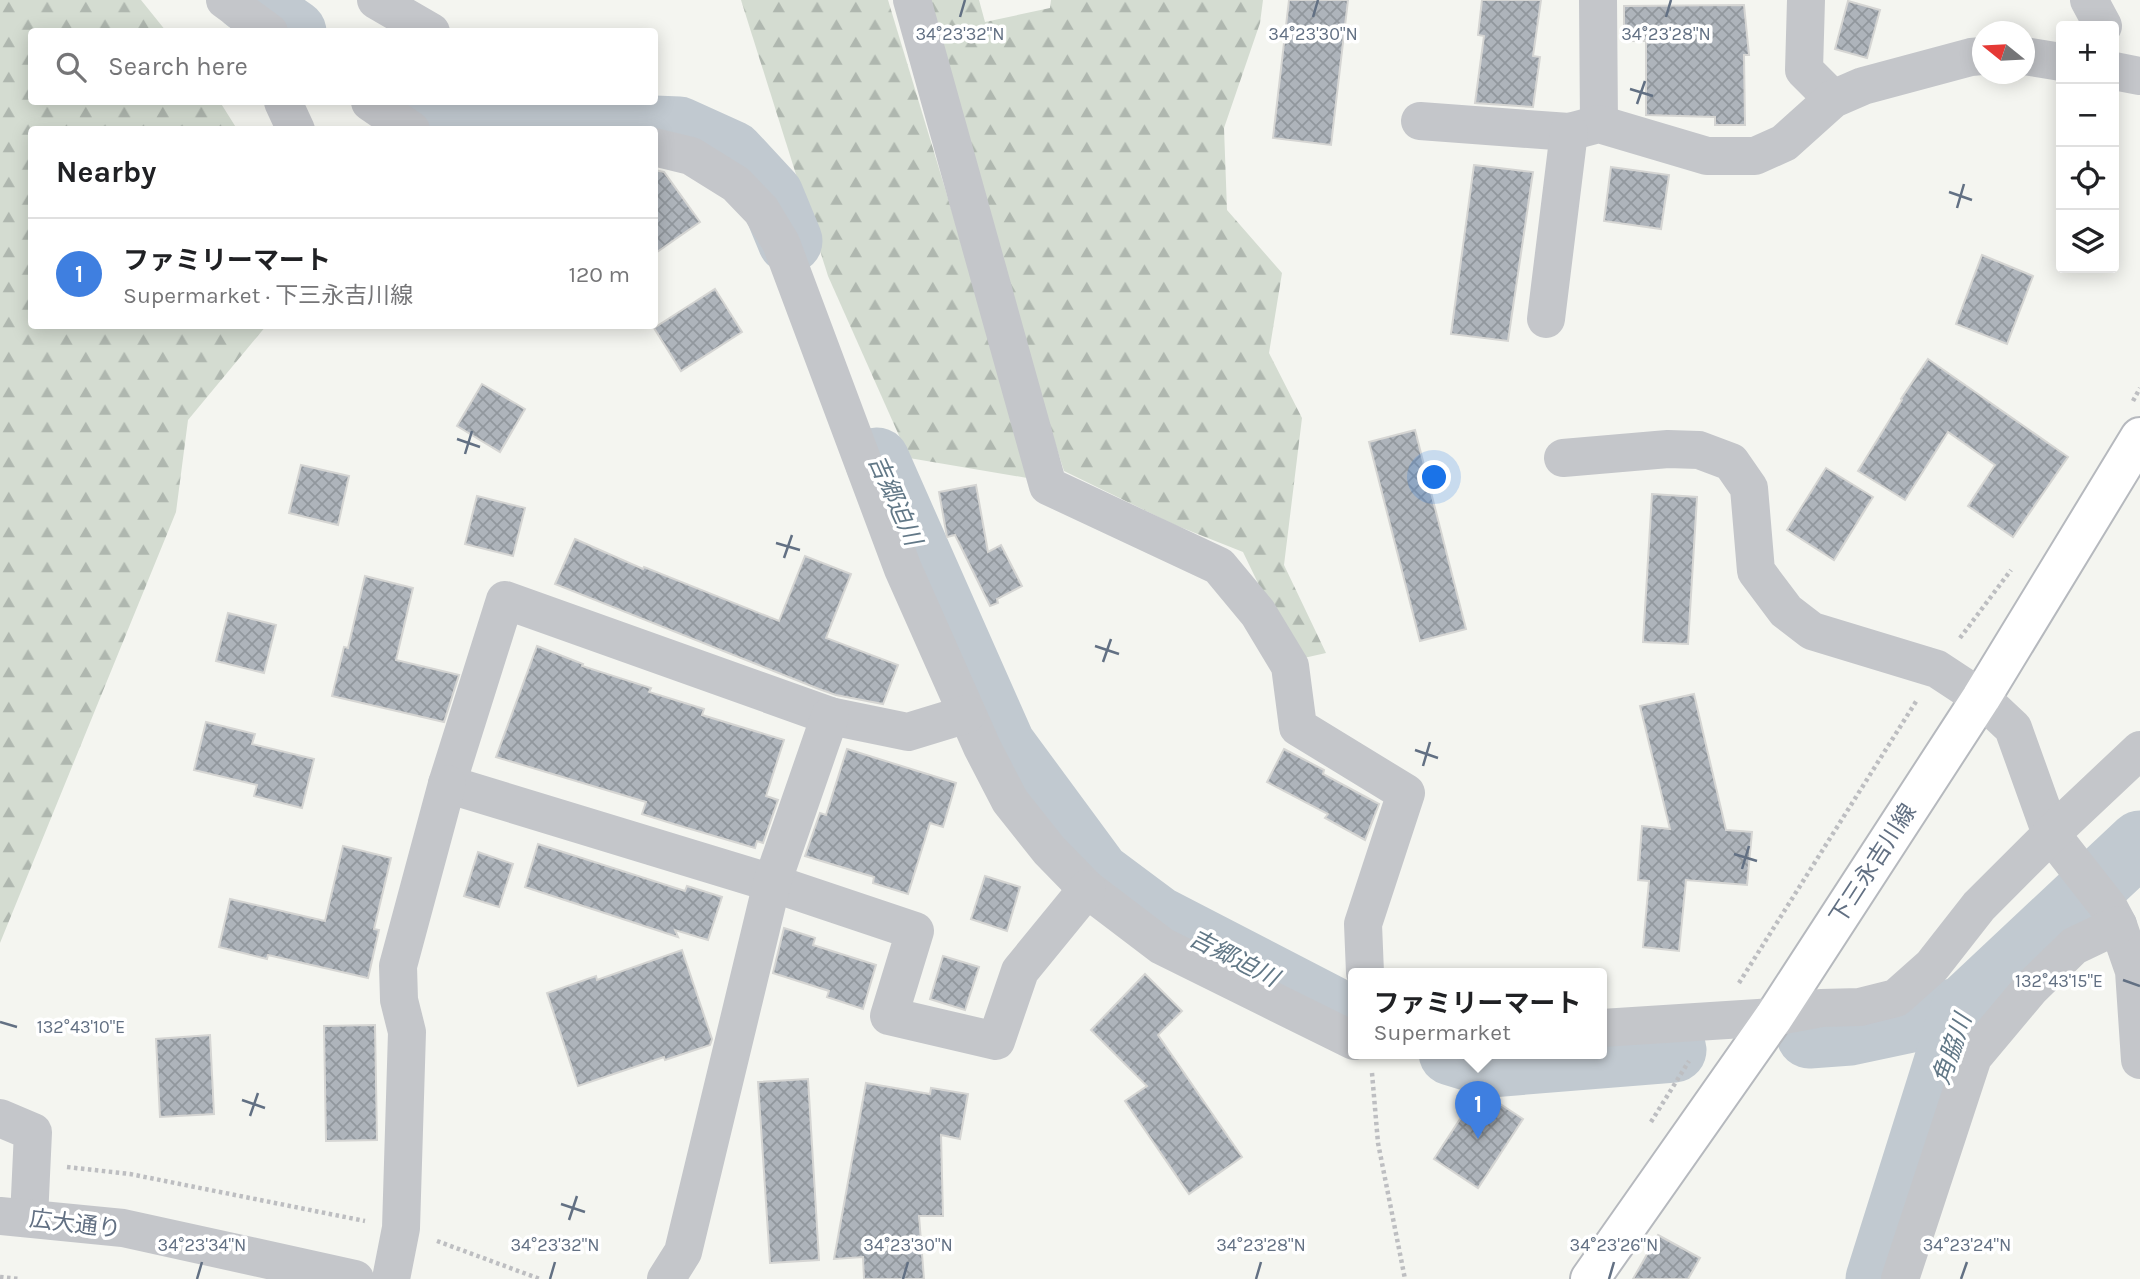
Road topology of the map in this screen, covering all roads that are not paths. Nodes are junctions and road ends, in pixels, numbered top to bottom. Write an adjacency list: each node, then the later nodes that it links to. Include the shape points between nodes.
1 (225, 0): 8 (street)
2 (376, 0): 9 (street)
3 (912, 0): 33 (street, via 1048,486 1219,566 1258,612 1290,666 1298,727 1406,793 1363,924)
4 (1598, 0): 19 (street)
5 (1805, 0): 13 (street, via 1804,70)
6 (2089, 0): 7 (street)
7 (2100, 21)
8 (264, 28)
9 (424, 28)
10 (1972, 57): 13 (street, via 1863,86)
11 (2035, 58): 12 (street)
12 (2056, 61)
13 (1833, 99): 19 (street, via 1784,143 1755,156 1707,156)
14 (284, 105): 17 (street)
15 (374, 105): 18 (street)
16 (1420, 121): 19 (street)
17 (294, 126)
18 (405, 126)
19 (1584, 128): 21 (street)
20 (658, 148): 25 (street, via 691,156 736,184 761,210 780,243 903,569)
21 (1546, 319)
22 (2134, 423): 24 (main road, 下三永吉川線)
23 (1563, 458): 24 (street, via 1668,449 1699,450 1731,462 1749,488 1756,571 1786,611 1812,631 1937,669)
24 (1981, 698): 29 (street, via 2013,728); 34 (main road, 下三永吉川線)
25 (967, 714): 26 (street, via 908,732); 31 (street, via 1010,801)
26 (830, 716): 28 (street, via 505,600); 30 (street)
27 (2140, 750): 29 (street)
28 (446, 784): 30 (street); 41 (street, via 398,966 398,1000 407,1032 401,1228)
29 (2055, 840): 32 (street); 34 (street, via 1979,906 1932,966 1896,998)
30 (772, 883): 31 (street, via 915,931 889,1016 996,1041 1020,971); 42 (street, via 683,1252)
31 (1087, 889): 36 (street, via 1163,946)
32 (2114, 916): 37 (street, via 2134,971); 44 (street, via 2074,946 2030,989 1973,1057)
33 (1365, 968)
34 (1774, 1017): 35 (street); 43 (main road, 下三永吉川線)
35 (1607, 1028)
36 (1348, 1046)
37 (2140, 1059)
38 (0, 1118): 39 (street, via 33,1132 31,1163)
39 (14, 1217): 40 (street, 広大通り, via 123,1228)
40 (355, 1279)
41 (391, 1279)
42 (666, 1279)
43 (1590, 1279)
44 (1900, 1279)

